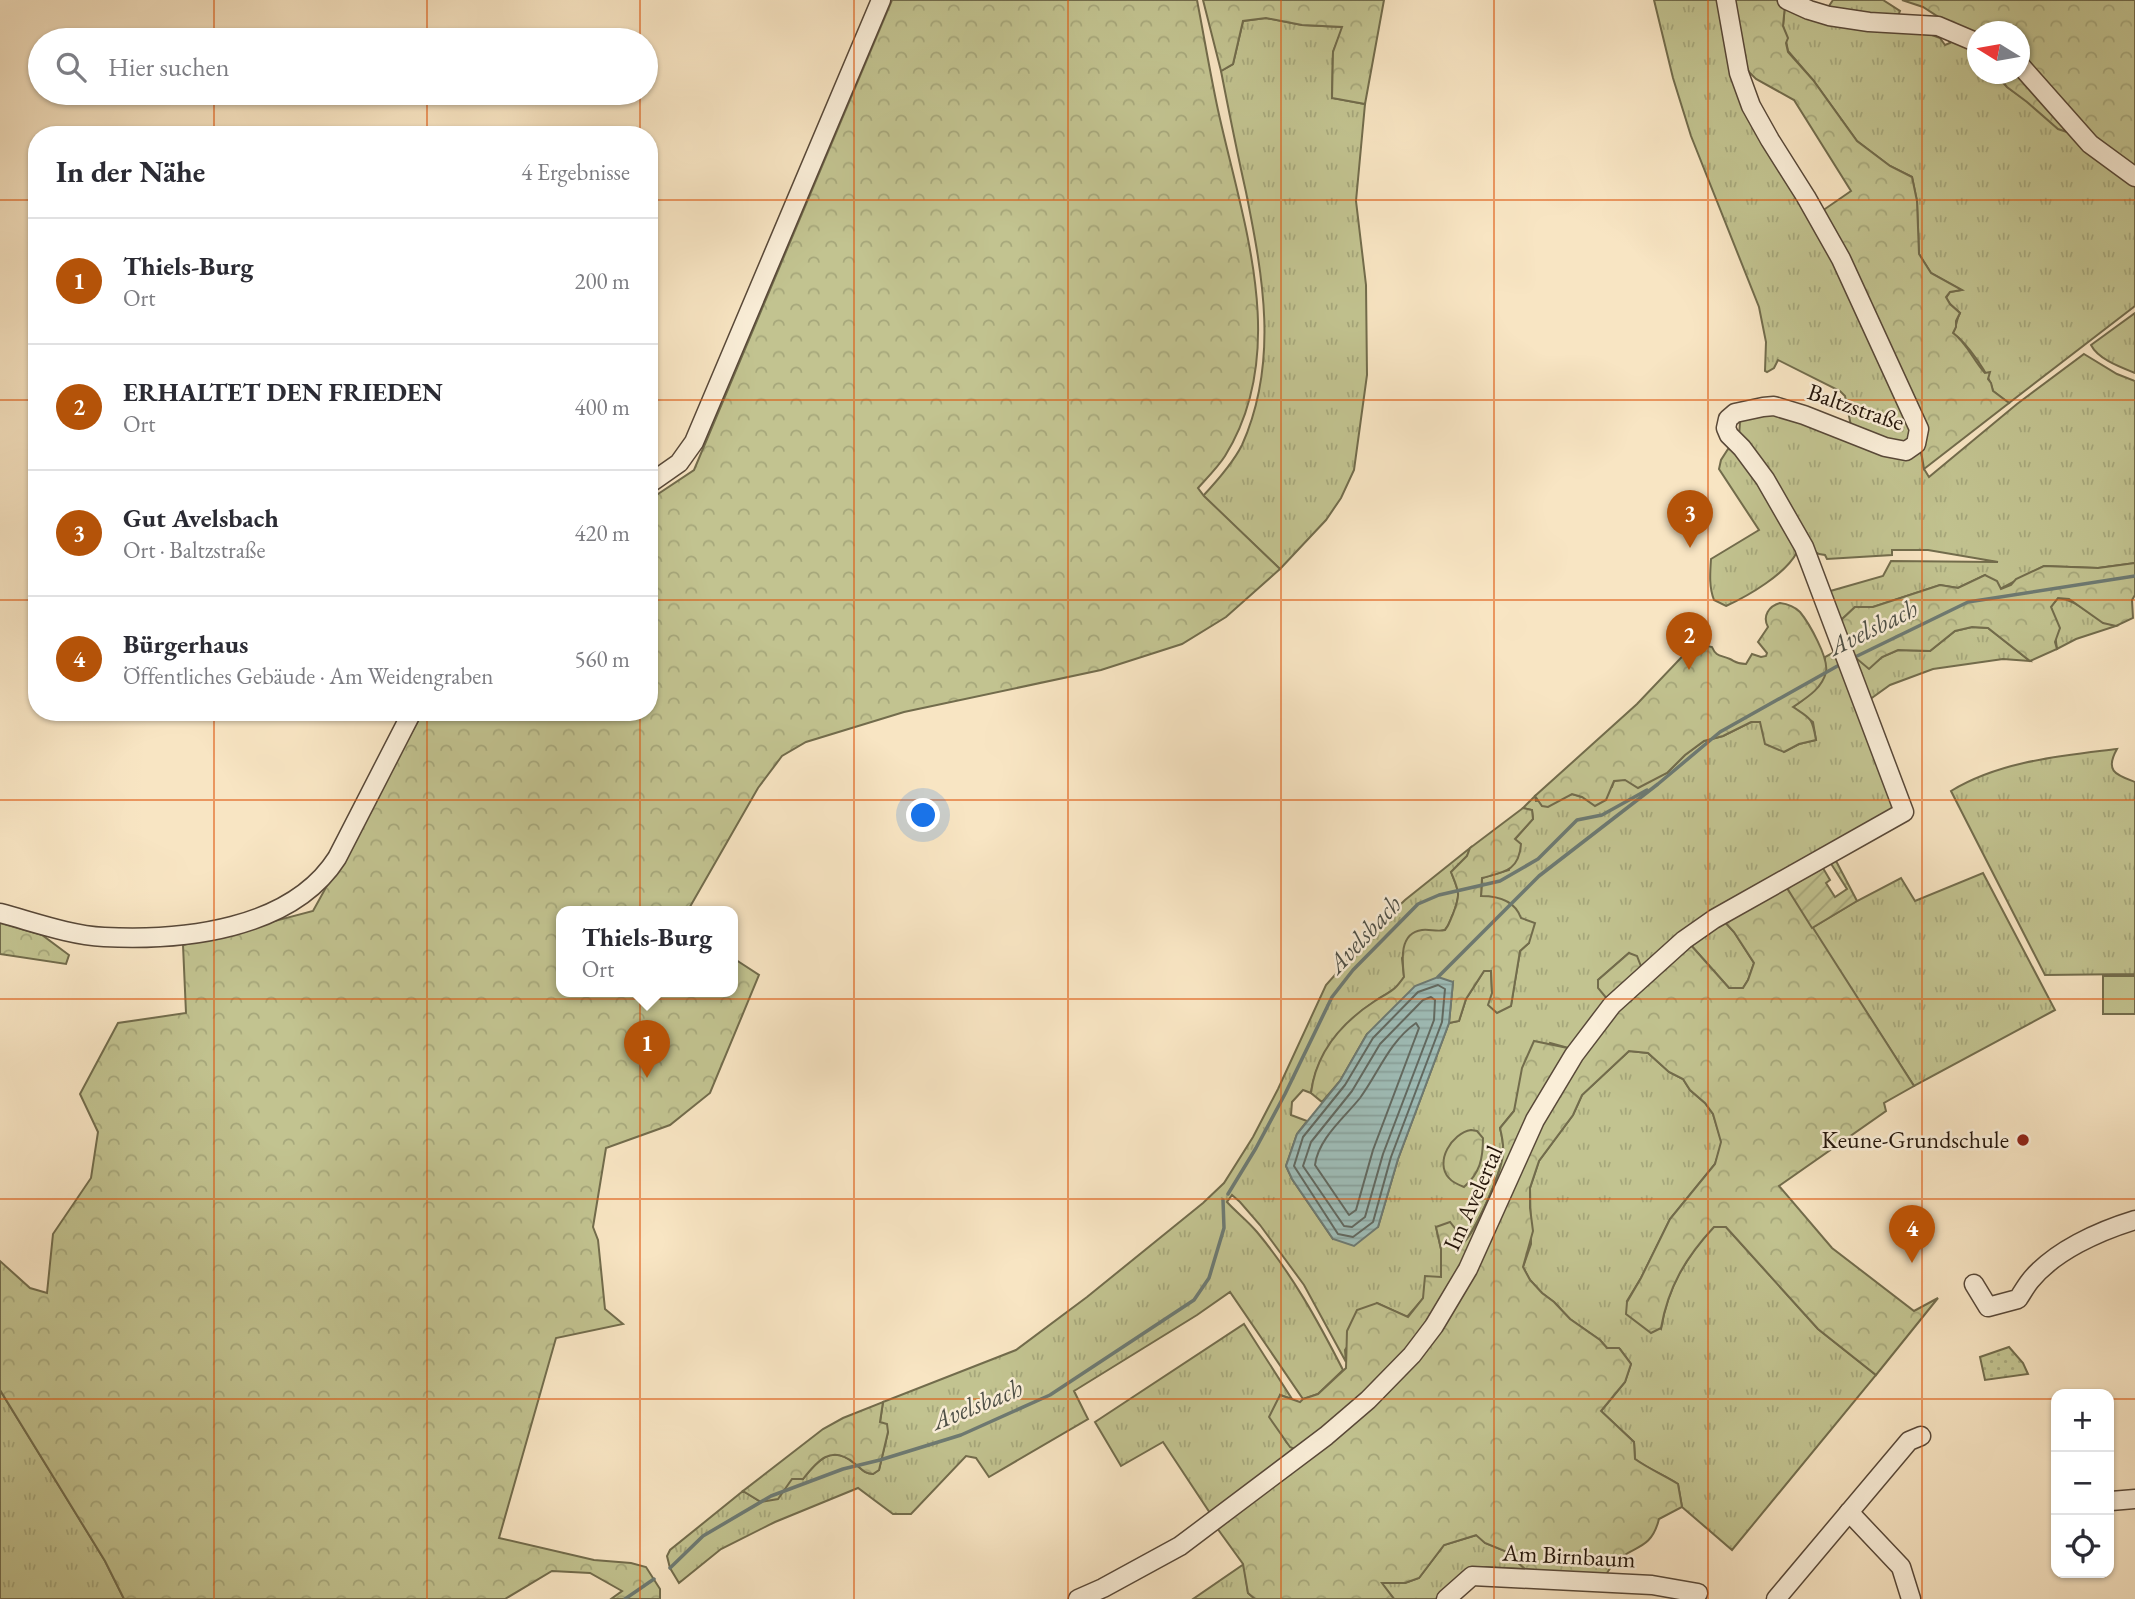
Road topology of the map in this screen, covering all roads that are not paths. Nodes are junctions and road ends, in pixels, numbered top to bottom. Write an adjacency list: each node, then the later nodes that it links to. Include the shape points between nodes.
1 (881, 0): 7 (street, via 694,442 679,463)
2 (1726, 0): 9 (street, Baltzstraße, via 1739,73 1751,106 1840,259 1919,429 1916,444 1903,451 1786,409 1763,407 1735,413 1726,428 1765,480 1804,547)
3 (1787, 0): 4 (street, via 1829,16 1938,26)
4 (1967, 38)
5 (2030, 76): 6 (street, via 2090,144)
6 (2135, 177)
7 (658, 478)
8 (407, 721): 10 (street, via 337,858 328,872 291,903 246,922 173,936 103,937)
9 (1904, 812): 18 (street, Im Avelertal, via 1714,919 1612,1005 1540,1110 1468,1269 1412,1355 1326,1436 1180,1546)
10 (0, 913)
11 (2135, 1220): 12 (street, via 2060,1254 2018,1299 1988,1307)
12 (1974, 1284)
13 (1921, 1436): 16 (street, via 1909,1441)
14 (2135, 1499): 15 (street)
15 (2114, 1501)
16 (1849, 1512): 20 (street); 21 (street, via 1901,1567)
17 (1698, 1592): 19 (street, Am Birnbaum, via 1652,1585 1472,1576)
18 (1078, 1599)
19 (1446, 1599)
20 (1776, 1599)
21 (1910, 1599)

